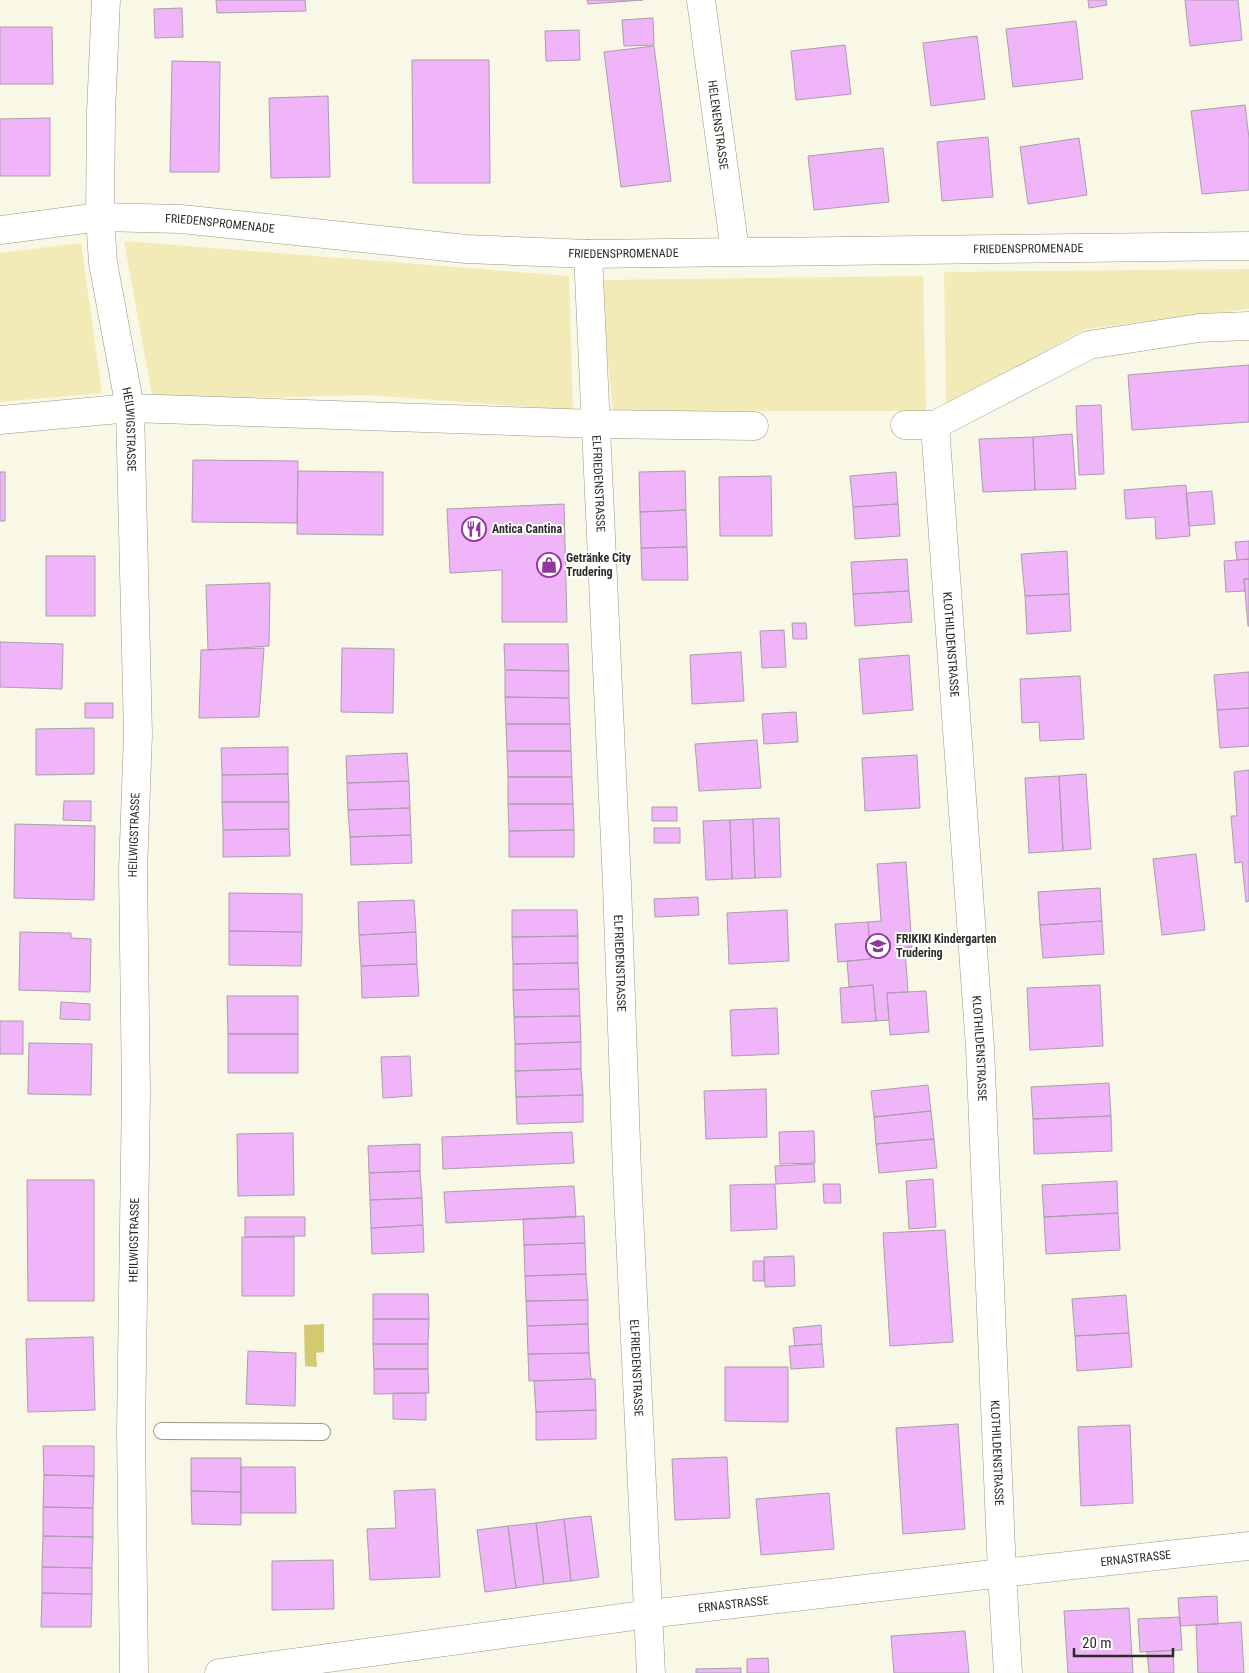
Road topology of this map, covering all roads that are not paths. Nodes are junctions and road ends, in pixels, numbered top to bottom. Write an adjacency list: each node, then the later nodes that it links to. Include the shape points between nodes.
1 (106, 0): 3 (street, HEILWIGSTRASSE)
2 (701, 0): 6 (street, HELENENSTRASSE)
3 (100, 217): 4 (street, FRIEDENSPROMENADE); 7 (street, FRIEDENSPROMENADE, via 180,219 466,249); 9 (street, HEILWIGSTRASSE, via 103,263)
4 (0, 230)
5 (1249, 246): 6 (street, FRIEDENSPROMENADE)
6 (736, 251): 7 (street, FRIEDENSPROMENADE)
7 (588, 254): 11 (street, ELFRIEDENSTRASSE)
8 (1249, 326): 13 (street, via 1199,328 1089,345)
9 (130, 408): 10 (street); 11 (street); 20 (street, HEILWIGSTRASSE, via 138,734 133,870 136,1092 131,1431)
10 (0, 420)
11 (596, 424): 14 (street); 19 (street, ELFRIEDENSTRASSE)
12 (905, 425): 13 (street)
13 (935, 425): 18 (street, KLOTHILDENSTRASSE, via 980,1047)
14 (754, 426)
15 (162, 1431): 16 (lane)
16 (322, 1432)
17 (1249, 1546): 18 (street, ERNASTRASSE)
18 (1002, 1573): 19 (street, ERNASTRASSE); 23 (street, KLOTHILDENSTRASSE)
19 (649, 1614): 21 (street, ERNASTRASSE); 22 (street, ELFRIEDENSTRASSE)
20 (134, 1673)
21 (219, 1673)
22 (651, 1673)
23 (1008, 1673)

